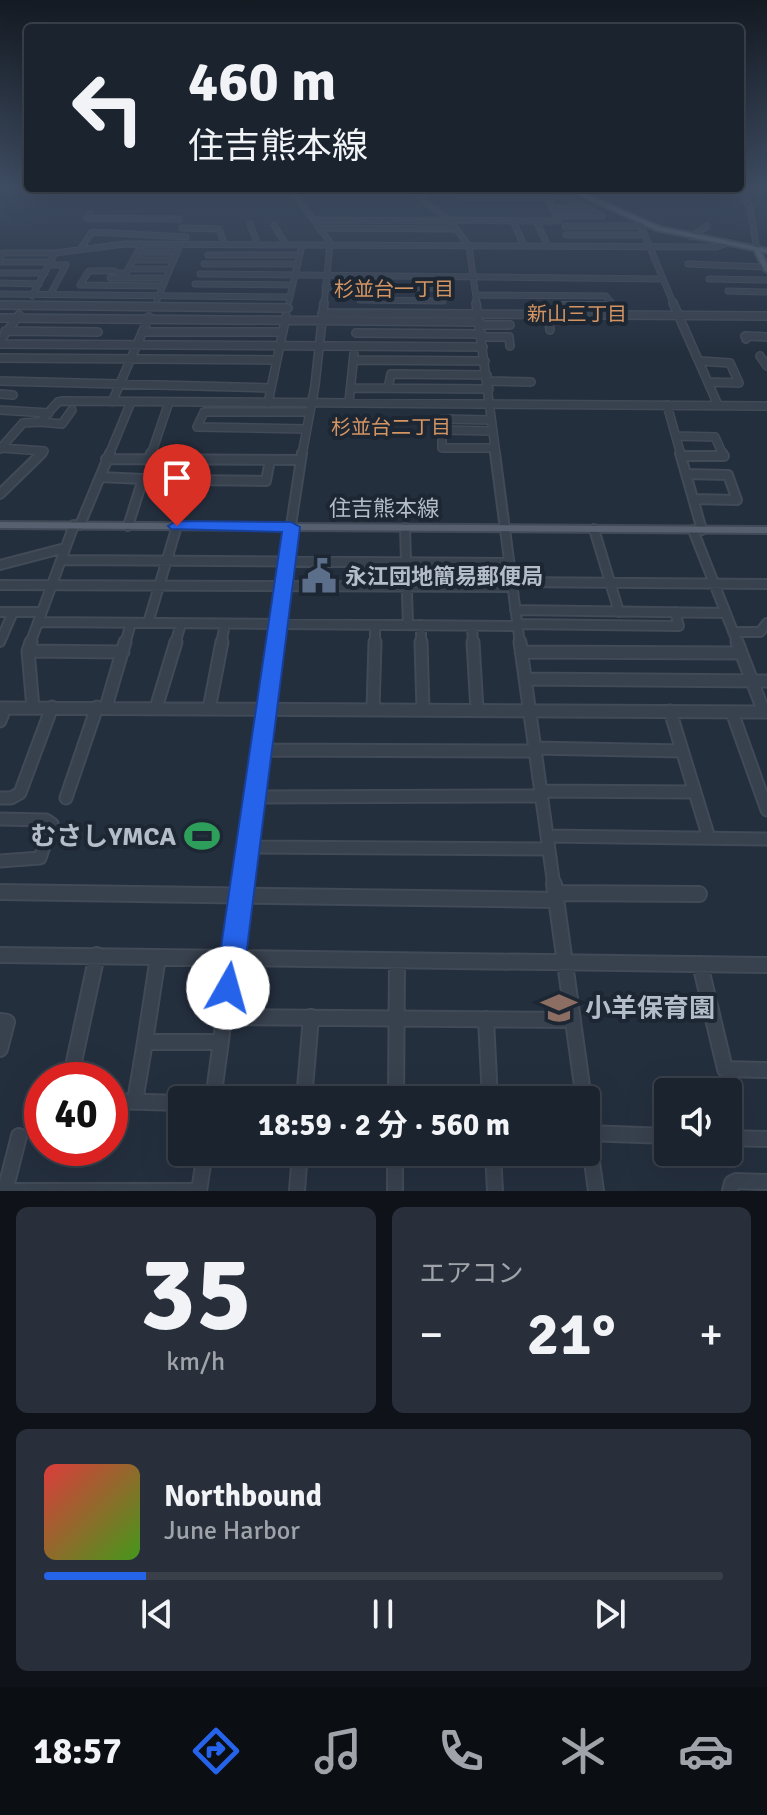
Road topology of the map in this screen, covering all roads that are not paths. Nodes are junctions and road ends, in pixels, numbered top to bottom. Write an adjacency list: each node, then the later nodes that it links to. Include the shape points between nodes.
1 (85, 243): 24 (street)
2 (184, 243): 22 (street)
3 (466, 243): 18 (street)
4 (522, 243): 19 (street)
5 (546, 243): 20 (street)
6 (648, 243): 21 (street)
7 (680, 243): 23 (street)
8 (718, 243): 11 (main road)
9 (753, 243): 25 (street)
10 (142, 244): 22 (street); 24 (street); 27 (street)
11 (725, 244): 23 (street); 25 (main road)
12 (212, 245): 13 (street); 22 (street); 29 (street)
13 (225, 245): 14 (street)
14 (258, 245): 15 (street)
15 (286, 245): 16 (street)
16 (302, 245): 17 (street); 30 (street)
17 (331, 245): 18 (street); 45 (street)
18 (469, 246): 19 (street); 48 (street)
19 (524, 246): 20 (street)
20 (548, 246): 21 (street)
21 (649, 246): 23 (street); 50 (street)
22 (182, 247): 27 (street); 33 (street)
23 (683, 247)
24 (81, 248): 28 (street)
25 (757, 250): 26 (main road); 40 (main road)
26 (767, 251)
27 (139, 252): 32 (street)
28 (55, 253): 31 (street, via 3,253); 34 (street)
29 (208, 255): 30 (street); 35 (street)
30 (299, 255): 36 (street)
31 (0, 260): 34 (street)
32 (134, 260): 33 (street); 38 (street)
33 (174, 260): 39 (street)
34 (49, 264): 42 (street); 66 (street, via 66,265)
35 (204, 264): 36 (street); 43 (street)
36 (298, 264): 44 (street)
37 (688, 264): 40 (street)
38 (129, 269): 39 (street); 46 (street)
39 (170, 269): 47 (street)
40 (766, 269)
41 (0, 273): 42 (street)
42 (45, 273): 54 (street)
43 (200, 274): 44 (street); 55 (street)
44 (295, 275): 45 (street); 56 (street)
45 (325, 275): 48 (street); 59 (street)
46 (111, 276): 47 (street); 57 (street); 57 (street, via 89,271 80,285)
47 (166, 278): 58 (street)
48 (474, 278): 49 (street); 68 (street)
49 (544, 278): 50 (street); 71 (street)
50 (663, 279): 86 (street)
51 (709, 279): 52 (street)
52 (767, 280)
53 (0, 283): 54 (street)
54 (39, 284): 65 (street)
55 (195, 284): 56 (street); 73 (street)
56 (293, 285): 74 (street)
57 (105, 286): 58 (street); 67 (street)
58 (162, 286): 72 (street)
59 (325, 287): 60 (street); 88 (street)
60 (359, 288): 61 (street); 75 (street, via 360,300)
61 (401, 288): 75 (street); 75 (street, via 442,288 443,301)
62 (728, 291): 63 (street)
63 (767, 292)
64 (0, 294): 65 (street)
65 (34, 294): 66 (street); 77 (street)
66 (50, 295): 67 (street)
67 (100, 295): 72 (street)
68 (476, 295): 69 (street); 94 (street)
69 (505, 295): 70 (street); 83 (street)
70 (537, 295): 71 (street); 84 (street)
71 (548, 295): 80 (street, via 606,296 612,306)
72 (158, 296): 73 (street); 78 (street)
73 (191, 296): 74 (street)
74 (290, 297): 81 (street)
75 (401, 300): 82 (street)
76 (0, 305): 77 (street)
77 (26, 306): 78 (street); 90 (street)
78 (154, 306): 81 (street); 92 (street)
79 (560, 306): 80 (street)
80 (589, 306): 85 (street)
81 (288, 308): 93 (street)
82 (400, 314): 88 (street); 94 (street)
83 (510, 315): 84 (street); 94 (street)
84 (544, 315): 85 (street); 97 (street)
85 (592, 315): 86 (street)
86 (681, 315): 87 (street); 122 (street)
87 (767, 316)
88 (321, 317): 93 (street); 95 (street); 110 (street)
89 (0, 318): 90 (street)
90 (17, 318): 91 (street); 98 (street)
91 (104, 319): 92 (street); 99 (street)
92 (148, 319): 93 (street); 100 (street)
93 (285, 320): 101 (street)
94 (480, 320): 95 (street); 96 (street); 103 (street)
95 (357, 321): 102 (street)
96 (510, 325)
97 (550, 330)
98 (4, 331): 99 (street); 106 (street)
99 (98, 332): 107 (street)
100 (142, 332): 101 (street); 108 (street)
101 (283, 332): 109 (street)
102 (356, 333): 103 (street); 112 (street)
103 (482, 336): 111 (street, via 509,337); 113 (street)
104 (767, 337): 105 (street)
105 (746, 339)
106 (0, 343): 107 (street)
107 (91, 344): 108 (street); 116 (street)
108 (137, 345): 109 (street); 117 (street)
109 (280, 346): 110 (street); 118 (street)
110 (318, 346): 112 (street); 141 (street)
111 (510, 346)
112 (355, 347): 113 (street); 119 (street)
113 (483, 347): 121 (street)
114 (760, 356): 123 (street)
115 (0, 358): 116 (street)
116 (84, 358): 117 (street)
117 (131, 358): 118 (street); 129 (street)
118 (277, 360): 130 (street)
119 (354, 360): 120 (street); 131 (street)
120 (390, 360): 121 (street); 124 (street)
121 (485, 361): 126 (street)
122 (700, 361): 128 (street); 128 (street, via 730,363 739,383)
123 (767, 366)
124 (391, 374): 126 (street); 132 (street)
125 (0, 381): 129 (street)
126 (488, 382): 127 (street); 132 (street); 142 (street)
127 (531, 382)
128 (708, 382): 144 (street)
129 (120, 384): 130 (street); 135 (street)
130 (271, 388): 140 (street)
131 (351, 388): 132 (street); 139 (street)
132 (388, 388)
133 (0, 394): 134 (street)
134 (13, 395)
135 (112, 402): 136 (street); 150 (street, via 63,401)
136 (131, 402): 137 (street); 161 (street)
137 (169, 402): 138 (street); 162 (street)
138 (248, 402): 140 (street); 148 (street)
139 (349, 402): 141 (street); 142 (street)
140 (268, 403): 141 (street)
141 (310, 403): 149 (street)
142 (491, 404): 143 (street); 151 (street)
143 (667, 405): 144 (street); 157 (street)
144 (718, 405): 145 (street)
145 (767, 406)
146 (0, 410): 150 (street)
147 (72, 410): 152 (street, via 62,424)
148 (244, 412): 149 (street); 153 (street); 153 (street, via 204,412 197,427)
149 (308, 412): 154 (street)
150 (49, 413): 152 (street)
151 (490, 420): 155 (street, via 442,419); 156 (street)
152 (40, 422): 158 (street, via 23,423)
153 (241, 428): 154 (street)
154 (306, 429): 165 (street)
155 (442, 430): 156 (street); 159 (street, via 442,448)
156 (492, 431): 159 (street)
157 (676, 436): 160 (street); 160 (street, via 715,437 724,456)
158 (1, 448): 168 (street, via 44,451)
159 (494, 448): 176 (street)
160 (682, 456): 166 (street)
161 (106, 459): 162 (street); 167 (street)
162 (149, 459): 163 (street)
163 (191, 460): 164 (street); 164 (street, via 187,480 266,481)
164 (270, 460): 165 (street)
165 (301, 460): 174 (street)
166 (686, 474): 169 (street); 169 (street, via 728,475 737,500)
167 (100, 477): 171 (street); 172 (street, via 143,479)
168 (0, 494)
169 (693, 499): 178 (street)
170 (0, 525): 171 (main road, 住吉熊本線)
171 (77, 525): 172 (main road, 住吉熊本線); 180 (street)
172 (128, 526): 173 (main road, 住吉熊本線)
173 (177, 526): 174 (main road, 住吉熊本線); 182 (street)
174 (291, 527): 175 (main road, 住吉熊本線); 183 (street)
175 (405, 528): 176 (main road, 住吉熊本線); 184 (street)
176 (505, 529): 177 (main road, 住吉熊本線); 185 (street)
177 (594, 529): 178 (main road, 住吉熊本線); 187 (street)
178 (698, 530): 179 (main road, 住吉熊本線); 188 (street)
179 (767, 530)
180 (65, 548): 181 (street); 186 (street)
181 (63, 560): 182 (street); 191 (street)
182 (166, 561): 183 (street); 193 (street)
183 (285, 561): 184 (street); 194 (street)
184 (406, 562): 185 (street); 195 (street)
185 (509, 563): 192 (street)
186 (0, 565)
187 (609, 583): 188 (street); 192 (street); 199 (street)
188 (714, 583): 189 (street); 201 (street)
189 (767, 584)
190 (0, 585): 191 (street)
191 (52, 585): 193 (street); 202 (street)
192 (511, 585): 195 (street); 196 (street)
193 (158, 586): 194 (street); 204 (street)
194 (281, 586): 195 (street); 208 (street)
195 (407, 587): 210 (street)
196 (515, 610): 199 (street); 212 (street)
197 (0, 612): 198 (street)
198 (13, 612): 202 (street); 215 (street)
199 (619, 612): 200 (street)
200 (675, 612): 201 (street); 212 (street, via 679,626)
201 (726, 613): 214 (street)
202 (40, 617): 203 (street); 216 (street)
203 (131, 623): 204 (street); 217 (street)
204 (148, 623): 206 (street)
205 (767, 623): 214 (street, via 760,632)
206 (181, 624): 207 (street); 227 (street)
207 (225, 624): 208 (street); 229 (street)
208 (276, 625): 209 (street); 228 (street)
209 (375, 625): 210 (street); 230 (street)
210 (408, 625): 211 (street)
211 (421, 625): 213 (street); 231 (street)
212 (517, 625): 213 (street); 218 (street)
213 (472, 626): 232 (street)
214 (733, 632): 219 (street)
215 (0, 642)
216 (28, 651): 217 (street); 226 (street)
217 (123, 652): 224 (street)
218 (521, 652): 219 (street); 220 (street)
219 (741, 653): 221 (street)
220 (525, 679): 221 (street); 233 (street)
221 (752, 681): 222 (street); 236 (street)
222 (767, 681)
223 (52, 707): 224 (street); 226 (street); 244 (street, via 20,793)
224 (101, 707): 227 (street); 245 (street)
225 (3, 708): 226 (street); 237 (street)
226 (33, 708)
227 (156, 708): 229 (street)
228 (266, 708): 229 (street); 230 (street); 238 (street)
229 (209, 709)
230 (373, 709): 231 (street)
231 (423, 710): 232 (street)
232 (477, 710): 233 (street)
233 (529, 710): 234 (street); 239 (street)
234 (670, 711): 235 (street); 240 (street)
235 (732, 712): 236 (street); 246 (street)
236 (766, 712)
237 (0, 721)
238 (260, 750): 239 (street); 243 (street)
239 (535, 750): 240 (street); 242 (street)
240 (682, 751): 241 (street)
241 (695, 792): 242 (street); 248 (street)
242 (541, 794): 243 (street); 250 (street)
243 (253, 797): 251 (street)
244 (0, 798)
245 (66, 798)
246 (767, 810)
247 (0, 819): 252 (street, via 52,824 40,858)
248 (709, 838): 249 (street); 250 (street)
249 (767, 839)
250 (548, 843): 251 (street); 256 (street)
251 (246, 847): 254 (street)
252 (0, 861)
253 (0, 892): 254 (street)
254 (241, 894): 256 (street); 260 (street)
255 (699, 894): 256 (street)
256 (556, 896): 262 (street)
257 (0, 955): 258 (street)
258 (97, 955): 259 (street); 274 (street)
259 (158, 957): 260 (street); 271 (street)
260 (232, 959): 261 (street); 265 (street)
261 (397, 961): 262 (street); 267 (street)
262 (565, 961): 263 (street); 269 (street)
263 (700, 964): 264 (street); 275 (street, via 725,1069)
264 (767, 965)
265 (225, 1017): 266 (street); 272 (street)
266 (311, 1017): 267 (street); 277 (street)
267 (397, 1018): 268 (street); 278 (street)
268 (486, 1019): 269 (street); 279 (street)
269 (573, 1020): 280 (street)
270 (0, 1021): 273 (street, via 7,1022)
271 (145, 1042): 272 (street); 282 (street)
272 (221, 1042): 276 (street)
273 (0, 1049)
274 (74, 1062)
275 (767, 1070)
276 (215, 1086)
277 (305, 1086)
278 (396, 1086)
279 (489, 1086)
280 (582, 1086)
281 (128, 1101): 282 (street)
282 (135, 1101): 283 (street)
283 (168, 1102)
284 (600, 1129): 285 (street)
285 (654, 1135)
286 (19, 1136): 295 (street)
287 (742, 1138): 288 (street)
288 (767, 1139)
289 (203, 1166): 296 (street)
290 (299, 1166): 297 (street)
291 (395, 1166): 298 (street)
292 (494, 1166): 299 (street)
293 (592, 1166): 300 (street)
294 (767, 1182): 301 (street, via 736,1181)
295 (2, 1189): 296 (street)
296 (199, 1191)
297 (297, 1191)
298 (395, 1191)
299 (495, 1191)
300 (596, 1191)
301 (730, 1191)

